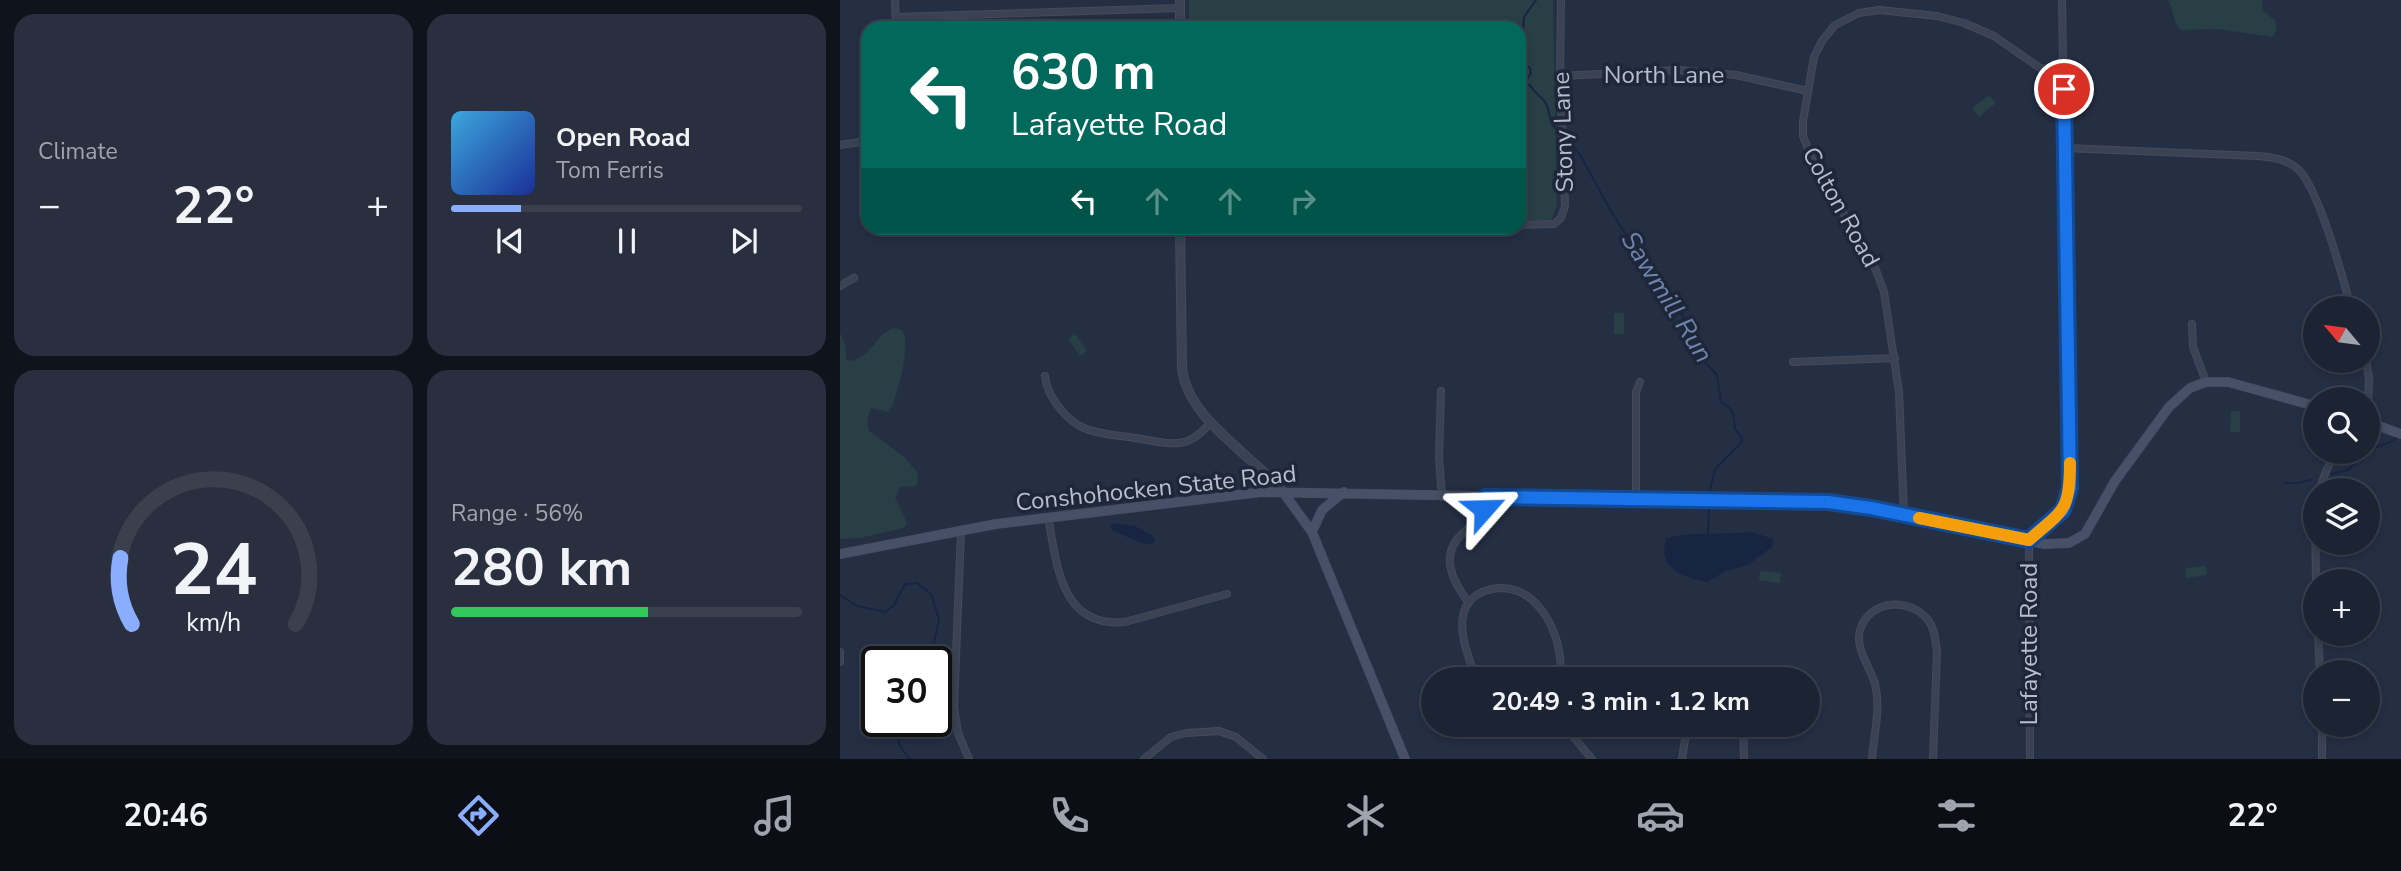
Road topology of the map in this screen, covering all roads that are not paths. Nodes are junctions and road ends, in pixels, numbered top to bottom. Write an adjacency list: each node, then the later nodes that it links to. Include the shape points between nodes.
1 (895, 0): 5 (street)
2 (1561, 0): 8 (street, Stony Lane)
3 (2062, 0): 7 (street, Lafayette Road)
4 (1181, 4): 5 (street)
5 (896, 17): 6 (street)
6 (896, 21)
7 (2063, 71): 9 (street, Colton Road, via 2040,68 2001,40 1964,23 1870,10 1846,18 1827,33 1814,57); 12 (street, Lafayette Road)
8 (1560, 76): 9 (street, North Lane, via 1679,70 1736,75); 13 (street, Stony Lane, via 1565,206 1554,224)
9 (1808, 92): 19 (street, Colton Road, via 1802,128 1805,143 1881,280)
10 (861, 142): 11 (street)
11 (840, 145)
12 (2065, 148): 17 (street, via 2257,156 2288,163 2311,188); 38 (street, Lafayette Road, via 2070,488 2063,510)
13 (1526, 225)
14 (1180, 235): 26 (street, via 1183,376 1194,402)
15 (854, 278): 16 (street)
16 (840, 286)
17 (2348, 296)
18 (2192, 324): 23 (street, via 2193,347)
19 (1895, 358): 20 (street); 34 (street, Colton Road)
20 (1793, 362)
21 (1045, 376): 26 (street, via 1050,394 1066,417 1092,432 1179,443 1196,437)
22 (1640, 382): 33 (street, via 1636,392)
23 (2206, 382): 25 (main road, via 2236,383); 38 (main road, Conshohocken State Road, via 2184,391 2164,413 2108,491 2085,534 2063,544)
24 (1441, 391): 31 (street)
25 (2303, 403)
26 (1211, 422): 29 (street)
27 (2380, 426): 28 (main road)
28 (2401, 434)
29 (1283, 492): 30 (main road, Conshohocken State Road); 35 (main road, Conshohocken State Road); 37 (main road)
30 (1345, 492): 31 (main road, Conshohocken State Road); 37 (main road, via 1322,510)
31 (1442, 497): 32 (main road, Conshohocken State Road)
32 (1485, 497): 33 (main road, Conshohocken State Road); 41 (street, via 1481,515 1456,540 1449,559 1453,580)
33 (1636, 499): 34 (main road, Conshohocken State Road, via 1828,502)
34 (1904, 515): 38 (main road, Conshohocken State Road)
35 (1048, 517): 36 (main road, Conshohocken State Road); 40 (street, via 1063,587 1075,604 1099,620 1125,622)
36 (961, 531): 39 (main road, Conshohocken State Road); 51 (street, via 954,707)
37 (1311, 531): 54 (main road)
38 (2029, 540): 60 (street, Lafayette Road)
39 (840, 554)
40 (1227, 594)
41 (1468, 602): 44 (street, via 1462,629); 45 (street, via 1478,594 1502,588 1532,598 1545,613 1558,647)
42 (840, 652): 43 (street)
43 (840, 662)
44 (1473, 667)
45 (1559, 667)
46 (1573, 737): 55 (street)
47 (1686, 737): 56 (street)
48 (1744, 737): 57 (street)
49 (2322, 737): 61 (street)
50 (1872, 758): 58 (street); 59 (street, via 1878,706 1859,639 1861,627 1878,608 1900,604 1921,612 1935,635)
51 (969, 759)
52 (1144, 759): 53 (street, via 1171,737 1219,731 1236,737)
53 (1263, 759)
54 (1405, 759)
55 (1592, 759)
56 (1682, 759)
57 (1744, 759)
58 (1861, 759)
59 (1933, 759)
60 (2030, 759)
61 (2322, 759)

